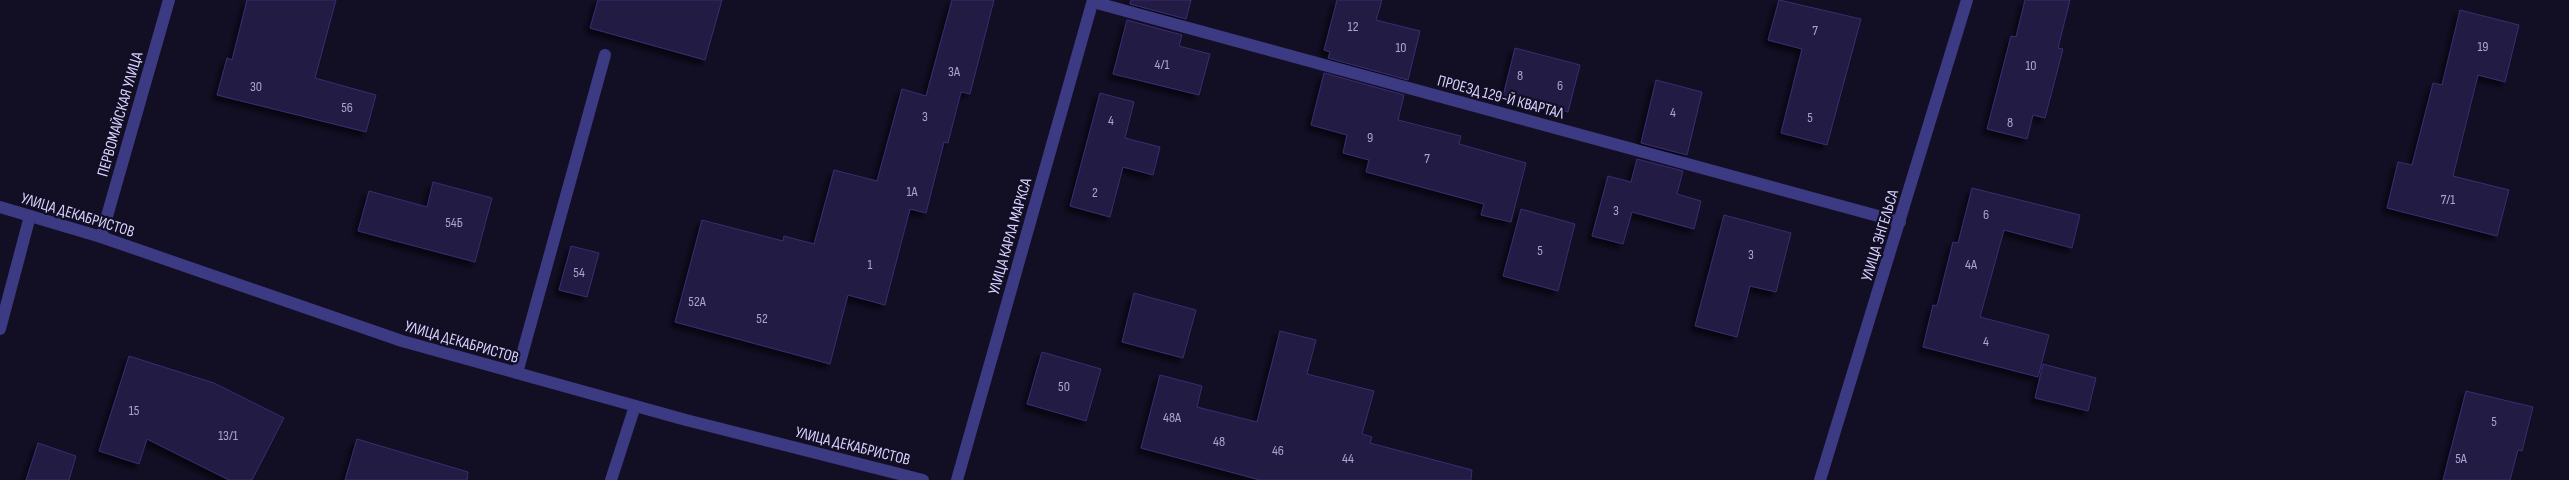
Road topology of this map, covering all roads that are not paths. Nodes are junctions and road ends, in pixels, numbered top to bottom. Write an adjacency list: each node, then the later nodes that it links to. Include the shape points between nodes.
1 (169, 0): 8 (street, ПЕРВОМАЙСКАЯ УЛИЦА)
2 (1967, 0): 7 (street, УЛИЦА ЭНГЕЛЬСА)
3 (1093, 1): 7 (street, ПРОЕЗД 129-Й КВАРТАЛ); 14 (street, УЛИЦА КАРЛА МАРКСА)
4 (605, 55): 10 (street)
5 (0, 207): 6 (street, УЛИЦА ДЕКАБРИСТОВ)
6 (30, 216): 8 (street, УЛИЦА ДЕКАБРИСТОВ); 9 (street)
7 (1900, 222): 15 (street, УЛИЦА ЭНГЕЛЬСА)
8 (101, 237): 10 (street, УЛИЦА ДЕКАБРИСТОВ, via 402,341)
9 (0, 329)
10 (517, 373): 11 (street, УЛИЦА ДЕКАБРИСТОВ)
11 (635, 406): 12 (street); 13 (street, УЛИЦА ДЕКАБРИСТОВ)
12 (611, 480)
13 (923, 480)
14 (956, 480)
15 (1820, 480)

